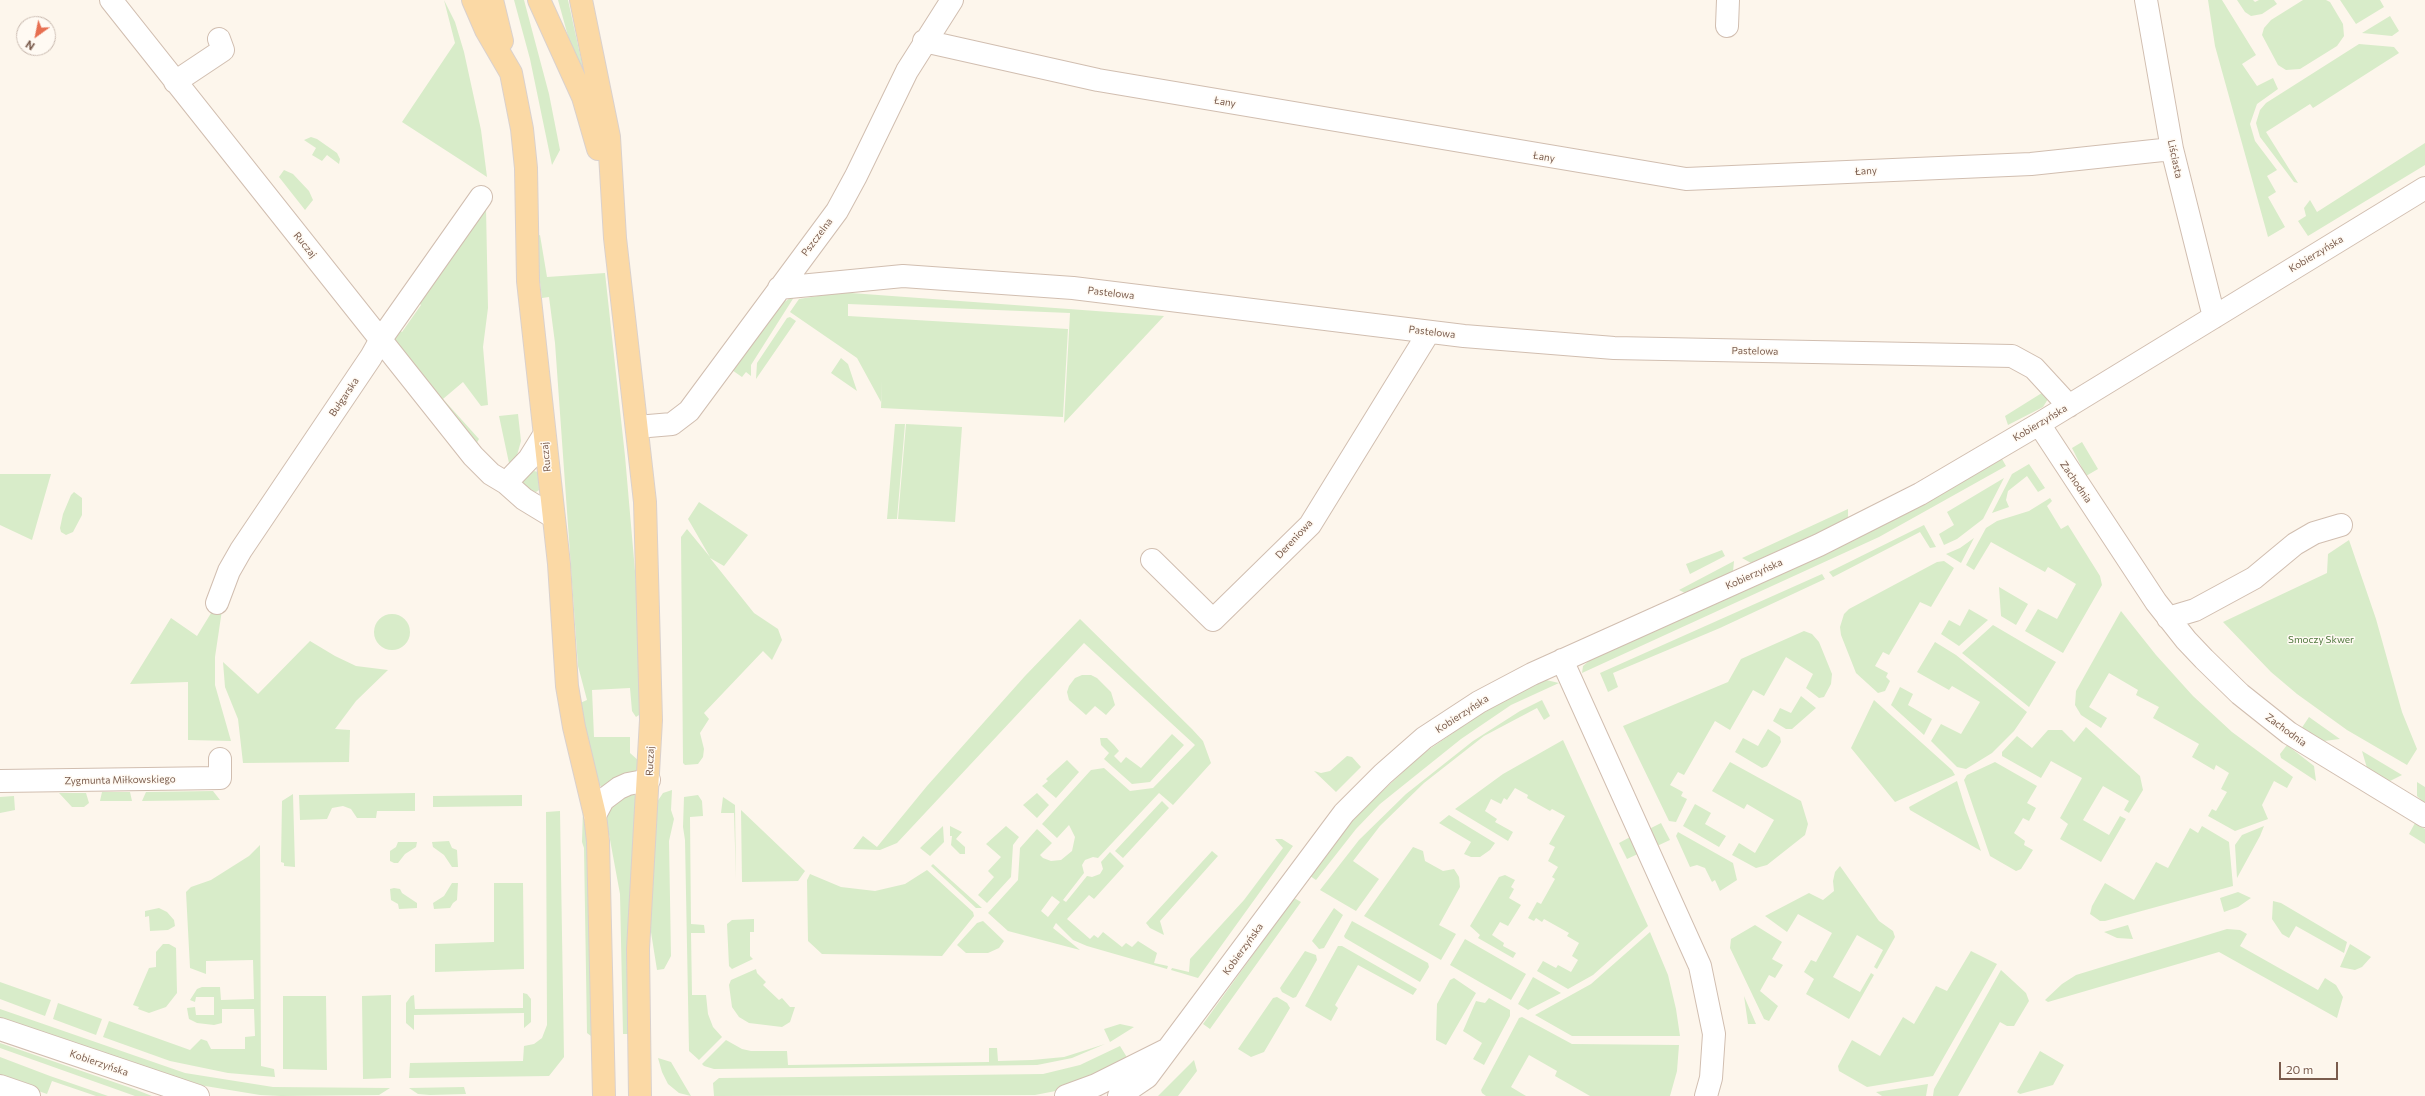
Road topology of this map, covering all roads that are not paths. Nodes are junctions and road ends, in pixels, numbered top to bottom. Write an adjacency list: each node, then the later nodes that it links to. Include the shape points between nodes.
1 (111, 0): 13 (street, Ruczaj)
2 (473, 0): 12 (main road)
3 (492, 0): 12 (main road)
4 (581, 0): 16 (main road, via 608,137)
5 (952, 0): 11 (street, Pszczelna)
6 (1728, 0): 9 (street)
7 (2146, 0): 14 (street, Liściasta)
8 (539, 1): 16 (main road, via 583,97)
9 (1727, 26)
10 (220, 39): 13 (street, via 223,50)
11 (924, 41): 14 (street, Łany, via 1098,80 1501,150 1686,179 2031,164); 18 (street, Pszczelna, via 906,71 837,211)
12 (510, 73): 25 (main road, via 522,129 526,168 528,281)
13 (175, 82): 21 (street, Ruczaj)
14 (2172, 149): 19 (street, Liściasta)
15 (2425, 188): 19 (street, Kobierzyńska)
16 (611, 191): 24 (main road, Ruczaj)
17 (481, 197): 21 (street, Bułgarska)
18 (779, 288): 20 (street, Pastelowa, via 911,277 1073,288); 24 (street, Pszczelna, via 689,411 672,424)
19 (2214, 317): 22 (street, Kobierzyńska)
20 (1429, 332): 22 (street, Pastelowa, via 1614,348 2012,356 2034,368); 29 (street, Dereniowa, via 1310,525 1213,620)
21 (381, 339): 26 (street, Ruczaj, via 474,456 491,474); 30 (street, Bułgarska, via 241,550 226,577)
22 (2069, 406): 23 (street, Kobierzyńska)
23 (2038, 424): 31 (street, Zachodnia, via 2130,565); 32 (street, Kobierzyńska, via 1947,479 1872,519)
24 (637, 427): 34 (main road, Ruczaj, via 645,502 648,568 651,720)
25 (544, 436): 26 (street, Ruczaj, via 529,460); 27 (main road, Ruczaj)
26 (506, 483): 27 (street, Ruczaj, via 524,499)
27 (552, 516): 36 (main road, Ruczaj, via 559,564 567,686)
28 (2342, 525): 31 (street, via 2314,532 2295,544 2254,578 2195,610)
29 (1152, 560)
30 (217, 603)
31 (2168, 618): 37 (street, Zachodnia, via 2222,676 2276,723 2312,749)
32 (1562, 660): 39 (street, Kobierzyńska, via 1479,702 1424,738 1382,774 1331,830 1184,1031); 47 (street, via 1700,966 1714,1034 1711,1078)
33 (220, 759): 35 (street, Zygmunta Miłkowskiego, via 220,778)
34 (649, 780): 36 (street, via 619,788 603,800); 44 (main road, Ruczaj, via 638,949)
35 (0, 781)
36 (595, 815): 43 (main road, Ruczaj, via 600,861)
37 (2425, 816)
38 (0, 1029): 42 (street, Kobierzyńska)
39 (1166, 1050): 45 (street, Kobierzyńska, via 1101,1083); 46 (street, Kobierzyńska, via 1147,1077)
40 (0, 1086): 41 (street)
41 (29, 1096)
42 (198, 1096)
43 (604, 1096)
44 (640, 1096)
45 (1066, 1096)
46 (1119, 1096)
47 (1706, 1096)

